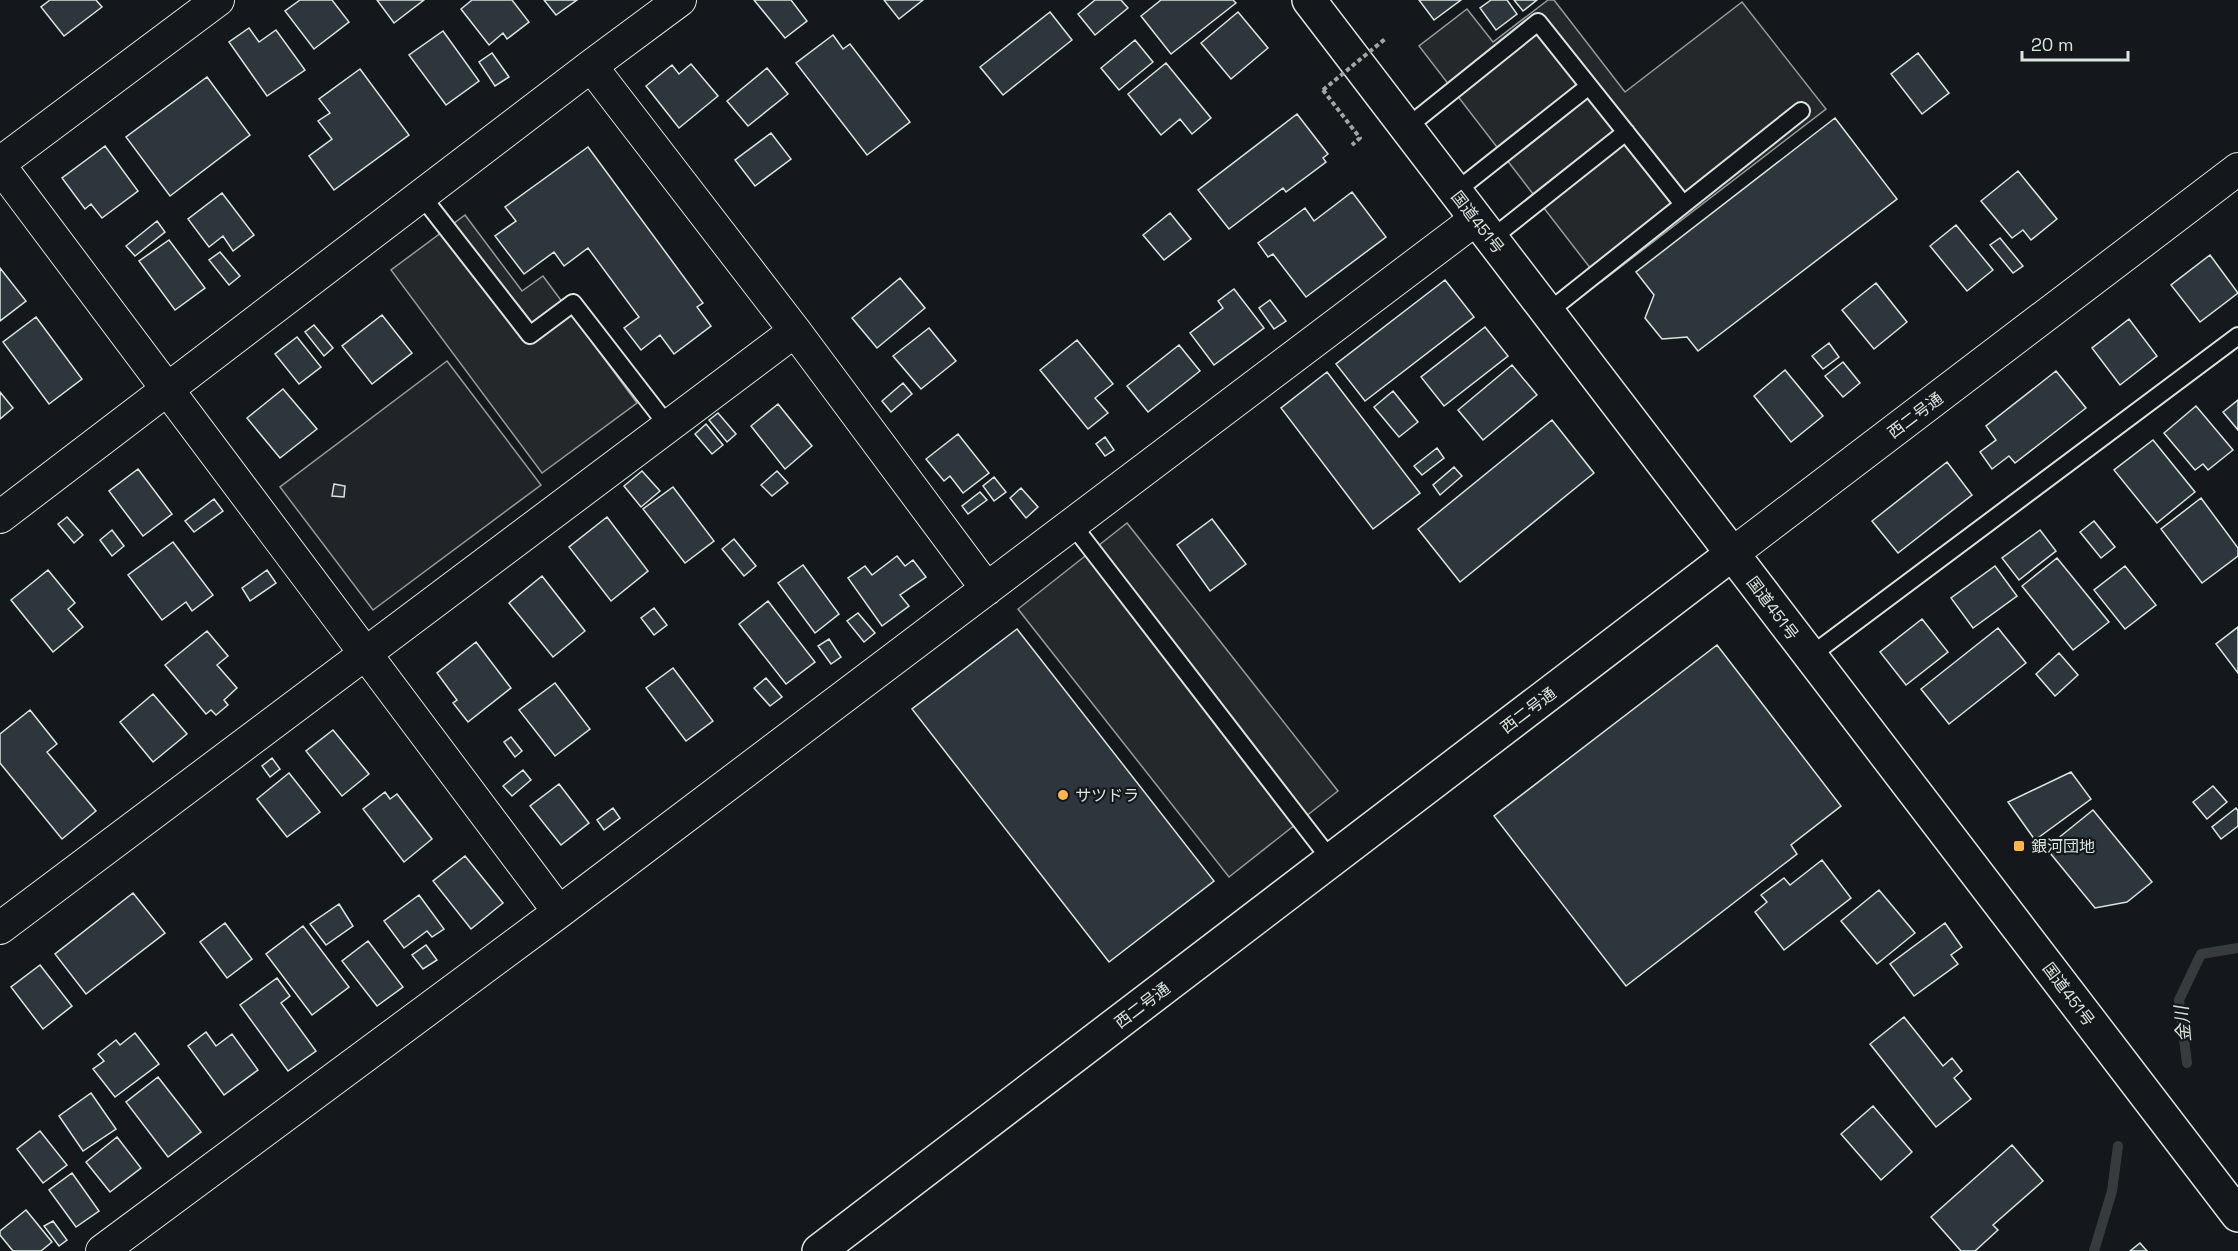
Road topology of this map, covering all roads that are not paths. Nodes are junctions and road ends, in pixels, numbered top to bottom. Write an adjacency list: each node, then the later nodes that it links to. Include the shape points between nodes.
1 (218, 0): 9 (street)
2 (680, 0): 4 (street)
3 (1309, 0): 7 (main road, 国道451号)
4 (591, 66): 12 (street); 16 (street)
5 (1589, 86): 7 (lane, via 1538,22); 8 (lane); 11 (lane)
6 (1801, 111): 13 (lane)
7 (1406, 128): 11 (main road, 国道451号)
8 (1626, 132): 13 (lane); 14 (lane)
9 (0, 165): 18 (street)
10 (2238, 170): 22 (street, 西二号通)
11 (1455, 192): 14 (main road, 国道451号)
12 (421, 195): 18 (street); 19 (lane, via 530,335 573,303)
13 (1683, 204): 15 (lane)
14 (1484, 229): 15 (main road, 国道451号); 21 (street)
15 (1548, 312): 22 (main road, 国道451号)
16 (795, 331): 19 (street); 23 (street)
17 (2238, 336): 25 (lane)
18 (167, 389): 20 (street); 24 (street)
19 (668, 426): 24 (street)
20 (0, 517)
21 (1072, 524): 23 (street); 26 (lane)
22 (1732, 554): 25 (main road, 国道451号); 26 (main road, 西二号通)
23 (987, 589): 27 (street)
24 (366, 654): 27 (street); 28 (street)
25 (1810, 656): 29 (main road, 国道451号)
26 (1331, 860): 31 (main road, 西二号通)
27 (559, 912): 30 (street)
28 (0, 928)
29 (2238, 1215)
30 (102, 1251)
31 (819, 1251)

